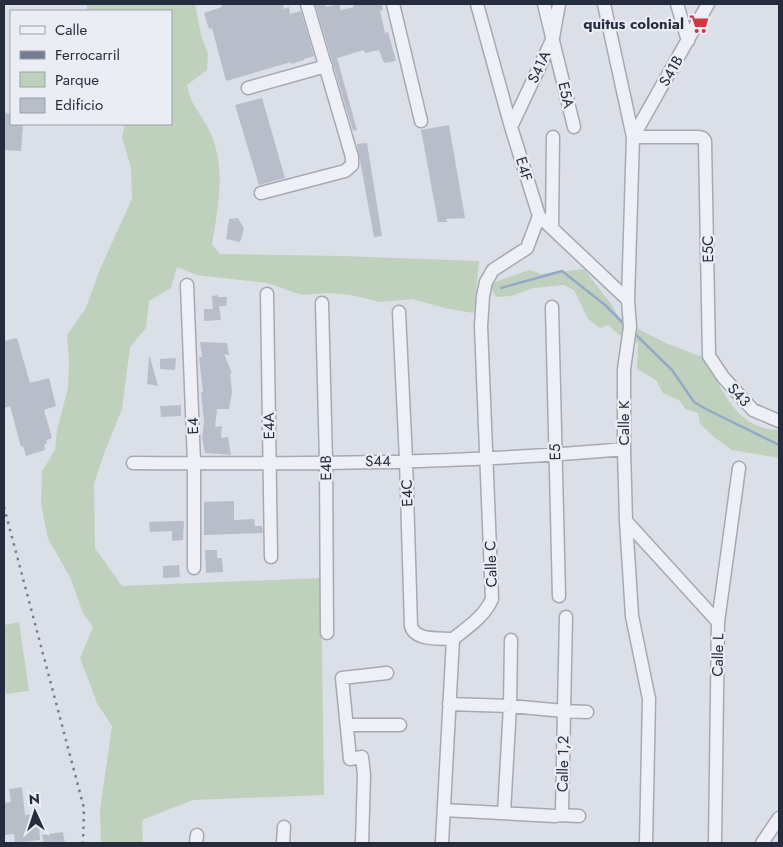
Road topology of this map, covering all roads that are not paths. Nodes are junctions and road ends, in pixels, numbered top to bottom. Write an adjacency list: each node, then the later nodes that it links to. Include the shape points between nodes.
1 (307, 4): 11 (street)
2 (392, 4): 13 (street)
3 (476, 4): 14 (street, E4F)
4 (544, 4): 9 (street, E5A)
5 (560, 4): 9 (street, S41A)
6 (604, 4): 17 (street, Calle K)
7 (677, 4): 10 (street)
8 (708, 4): 10 (street, S41B)
9 (553, 38): 14 (street, S41A); 15 (street, E5A)
10 (688, 41): 17 (street, S41B)
11 (326, 66): 12 (street); 18 (street, via 352,165 345,171)
12 (248, 88)
13 (421, 122)
14 (511, 127): 19 (street, E4F)
15 (574, 127)
16 (553, 137): 20 (street)
17 (633, 137): 23 (street, Calle K); 27 (street, E5C, via 699,137 705,141)
18 (261, 193)
19 (539, 216): 20 (street, E4F); 31 (street, Calle C, via 526,248 493,270 482,296)
20 (552, 228): 23 (street, E4F)
21 (187, 285): 36 (street, E4)
22 (267, 294): 35 (street, E4A)
23 (628, 300): 29 (street, Calle K, via 630,327 624,369)
24 (322, 303): 33 (street, E4B)
25 (552, 307): 30 (street, E5)
26 (399, 312): 32 (street, E4C)
27 (710, 356): 28 (street, S43, via 723,377 753,410)
28 (779, 421)
29 (624, 449): 30 (street, S44); 38 (street, Calle K)
30 (555, 456): 31 (street, S44); 41 (street, E5)
31 (486, 458): 32 (street, S44); 45 (street, Calle C, via 492,599 481,616)
32 (406, 460): 33 (street, S44); 45 (street, E4C, via 411,626 418,636)
33 (326, 462): 35 (street, S44); 44 (street, E4B)
34 (133, 463): 36 (street, S44)
35 (270, 463): 36 (street, S44); 39 (street, E4A)
36 (194, 464): 40 (street, E4)
37 (739, 468): 43 (street, Calle L)
38 (626, 521): 43 (street); 63 (street, Calle K, via 632,616 649,699)
39 (271, 557)
40 (194, 568)
41 (559, 596)
42 (566, 617): 50 (street, Calle 1,2)
43 (718, 622): 64 (street, Calle L)
44 (327, 633)
45 (453, 639): 48 (street)
46 (511, 640): 49 (street)
47 (386, 673): 52 (street, via 342,678)
48 (449, 704): 49 (street); 54 (street)
49 (510, 706): 50 (street); 55 (street)
50 (564, 712): 51 (street); 56 (street, Calle 1,2)
51 (587, 712)
52 (347, 725): 53 (street); 61 (street, via 350,759 362,757)
53 (400, 725)
54 (444, 810): 55 (street); 62 (street)
55 (504, 813): 56 (street)
56 (560, 815): 57 (street)
57 (579, 816)
58 (779, 818): 65 (street)
59 (284, 827): 60 (street)
60 (283, 843)
61 (362, 843)
62 (442, 843)
63 (646, 843)
64 (715, 843)
65 (762, 843)

